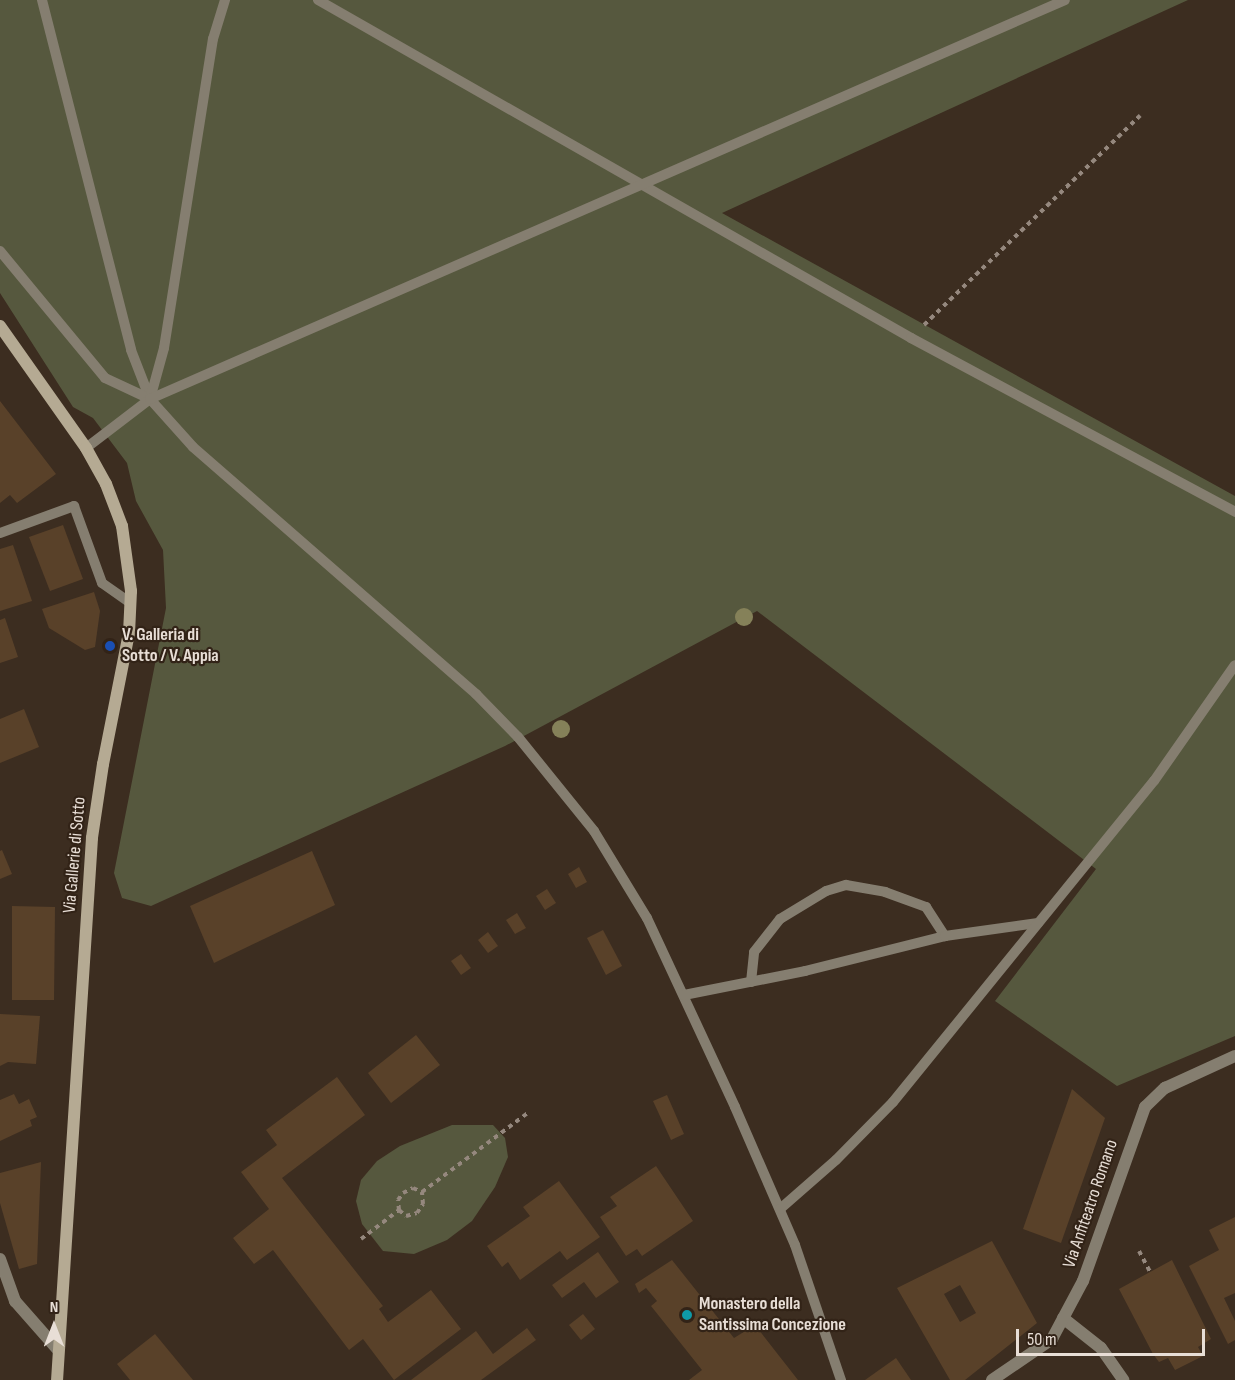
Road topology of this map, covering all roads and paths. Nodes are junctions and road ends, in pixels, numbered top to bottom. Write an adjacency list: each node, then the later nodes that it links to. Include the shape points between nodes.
1 (42, 0): 10 (lane, via 131,350)
2 (225, 0): 10 (lane, via 213,39 164,348)
3 (318, 0): 6 (lane)
4 (1065, 0): 6 (lane)
5 (1140, 116): 9 (path)
6 (644, 186): 9 (lane); 10 (lane)
7 (0, 252): 10 (lane, via 105,378)
8 (0, 326): 11 (main road, Via Gallerie di Sotto)
9 (911, 338): 12 (lane)
10 (150, 399): 11 (lane); 19 (lane, via 193,447 476,694 518,737 594,831 647,918)
11 (86, 448): 14 (main road, Via Gallerie di Sotto, via 106,484 122,526)
12 (1235, 512)
13 (0, 533): 14 (lane, via 74,506 102,583)
14 (131, 603): 30 (main road, Via Gallerie di Sotto, via 92,838)
15 (1235, 665): 16 (lane, via 1154,781)
16 (1038, 923): 17 (lane); 23 (lane, via 893,1102)
17 (945, 936): 18 (lane); 18 (lane, via 926,907 885,892 846,885 826,891 780,919 754,952)
18 (751, 982): 19 (lane)
19 (684, 995): 23 (lane)
20 (1235, 1056): 29 (street, Via Anfiteatro Romano, via 1165,1088 1144,1107 1093,1255)
21 (529, 1112): 22 (path)
22 (422, 1192): 24 (path, via 414,1188 403,1193 398,1200); 24 (path, via 423,1204 417,1213 406,1216)
23 (780, 1209): 32 (lane)
24 (399, 1210): 25 (path)
25 (361, 1239)
26 (1139, 1251): 28 (path)
27 (0, 1259): 30 (street, via 15,1301)
28 (1150, 1272)
29 (1063, 1318): 33 (street, Via Anfiteatro Romano, via 1052,1339); 34 (street, via 1101,1348)
30 (58, 1350): 31 (main road, Via Gallerie di Sotto)
31 (57, 1380)
32 (841, 1380)
33 (992, 1380)
34 (1123, 1380)

